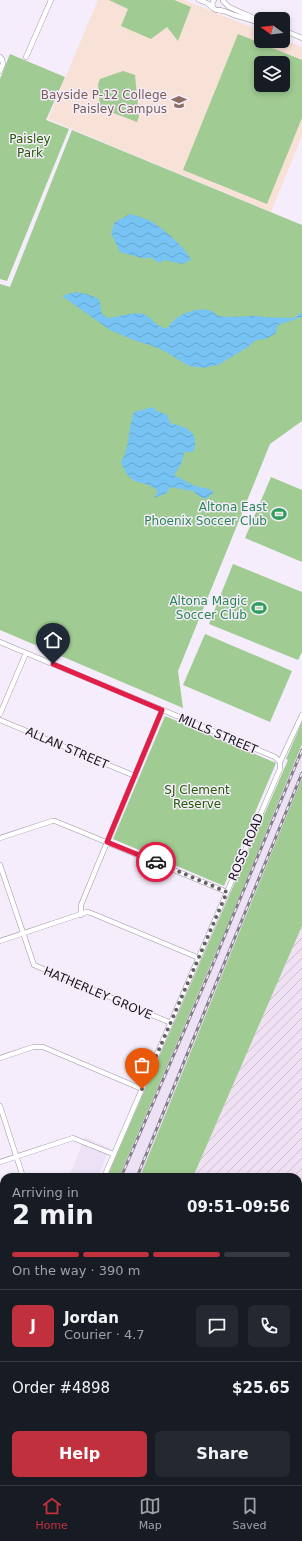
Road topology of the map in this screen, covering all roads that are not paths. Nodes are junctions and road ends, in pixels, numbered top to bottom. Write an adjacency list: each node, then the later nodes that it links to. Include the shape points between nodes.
1 (51, 0): 12 (street)
2 (199, 0): 5 (street)
3 (214, 0): 5 (street)
4 (223, 1): 6 (street, via 223,7); 7 (street)
5 (213, 8): 6 (street)
6 (218, 10): 7 (street)
7 (239, 14): 8 (street)
8 (254, 19)
9 (290, 33): 10 (street)
10 (302, 38)
11 (0, 57): 13 (street, via 3,64)
12 (26, 57)
13 (0, 71)
14 (0, 642): 15 (street, MILLS STREET)
15 (26, 653): 16 (street, MILLS STREET); 17 (street)
16 (162, 710): 20 (street, MILLS STREET, via 275,757); 21 (street)
17 (0, 714)
18 (302, 715): 20 (street, ROSS ROAD)
19 (0, 720): 21 (street, ALLAN STREET)
20 (280, 762): 25 (street, ROSS ROAD, via 280,769)
21 (135, 776): 23 (street)
22 (0, 838): 23 (street, via 52,821)
23 (107, 842): 25 (street); 26 (street, via 81,905)
24 (0, 865): 27 (street, HATHERLEY GROVE)
25 (227, 892): 29 (street, ROSS ROAD)
26 (81, 915): 27 (street); 29 (street, via 87,912 95,914)
27 (23, 934): 28 (street); 30 (street, HATHERLEY GROVE, via 32,961 37,967)
28 (0, 941)
29 (199, 958): 30 (street, ROSS ROAD)
30 (171, 1023): 32 (street, ROSS ROAD)
31 (0, 1058): 32 (street, via 33,1047 43,1047)
32 (142, 1089): 34 (street, ROSS ROAD)
33 (0, 1106): 35 (street)
34 (113, 1154): 35 (street, via 73,1138); 38 (street, ROSS ROAD)
35 (17, 1156): 36 (street); 37 (street)
36 (0, 1162)
37 (23, 1173)
38 (106, 1173)

